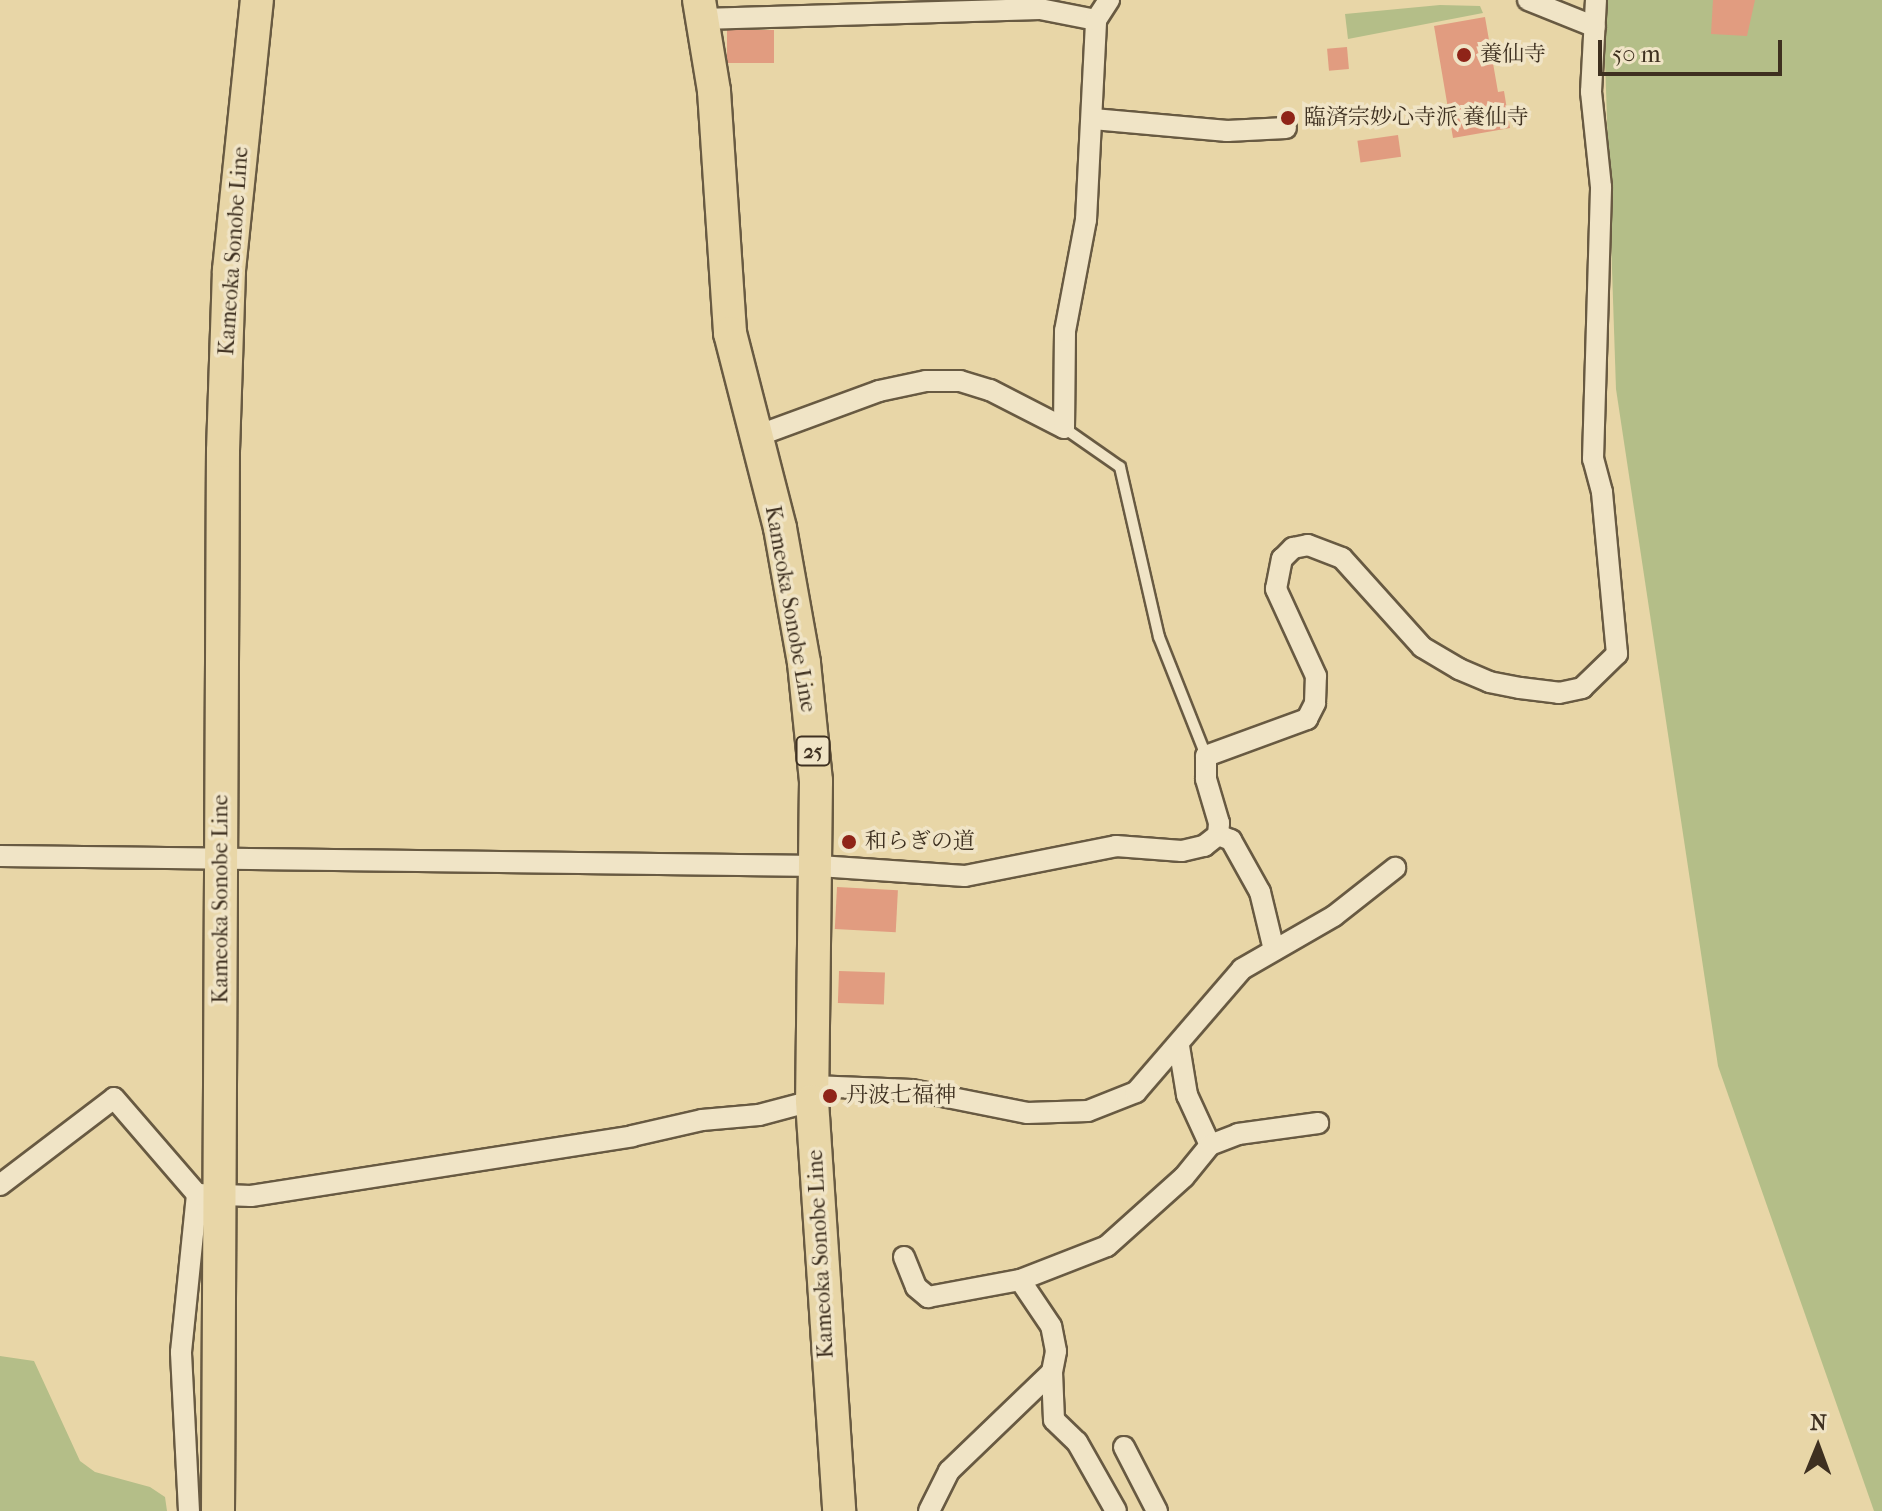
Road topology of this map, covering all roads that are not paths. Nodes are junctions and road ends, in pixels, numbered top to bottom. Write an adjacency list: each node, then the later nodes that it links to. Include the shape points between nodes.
1 (257, 0): 16 (main road, Kameoka Sonobe Line, via 229,270)
2 (1109, 0): 7 (street)
3 (1528, 0): 8 (street)
4 (1596, 0): 8 (street)
5 (1039, 4): 6 (street); 7 (street)
6 (701, 10): 12 (main road, Kameoka Sonobe Line / 25, via 714,91 730,333)
7 (1096, 20): 9 (street)
8 (1595, 27): 13 (street, via 1591,92 1601,187 1593,459 1602,492 1617,654 1603,673 1570,690 1489,682 1422,647 1342,558 1327,549 1293,548 1282,559 1276,589 1316,676 1315,703 1307,719)
9 (1093, 119): 10 (street, via 1227,131); 11 (street, via 1086,220 1065,331)
10 (1286, 128)
11 (1064, 428): 12 (street, via 990,390 960,381 926,381 879,391); 13 (lane, via 1120,467 1159,637)
12 (754, 437): 17 (main road, Kameoka Sonobe Line / 25, via 780,528 804,663)
13 (1206, 756): 14 (street)
14 (1218, 835): 17 (street, via 1204,846 1182,851 1116,846 965,876); 19 (street, via 1231,840 1260,892)
15 (0, 856): 16 (street)
16 (221, 858): 17 (street); 25 (main road, Kameoka Sonobe Line)
17 (819, 866): 21 (main road, Kameoka Sonobe Line / 25)
18 (1395, 868): 19 (street, via 1334,916)
19 (1274, 950): 20 (street, via 1242,969)
20 (1179, 1046): 21 (street, via 1136,1092 1088,1111 1027,1113 912,1090); 23 (street, via 1187,1095)
21 (812, 1094): 25 (street, via 759,1115 702,1120 632,1136 251,1196); 32 (main road, Kameoka Sonobe Line / 25)
22 (1318, 1123): 23 (street, via 1238,1134)
23 (1210, 1145): 27 (street, via 1184,1177 1107,1246)
24 (0, 1185): 25 (street, via 114,1098)
25 (209, 1194): 30 (street, via 181,1352); 31 (main road, Kameoka Sonobe Line)
26 (904, 1257): 27 (street, via 916,1287 928,1297)
27 (1020, 1280): 28 (street, via 1051,1326 1056,1351)
28 (1052, 1372): 33 (street, via 949,1471); 34 (street, via 1054,1420 1077,1442)
29 (1124, 1447): 35 (street)
30 (189, 1511)
31 (218, 1511)
32 (839, 1511)
33 (929, 1511)
34 (1116, 1511)
35 (1157, 1511)

